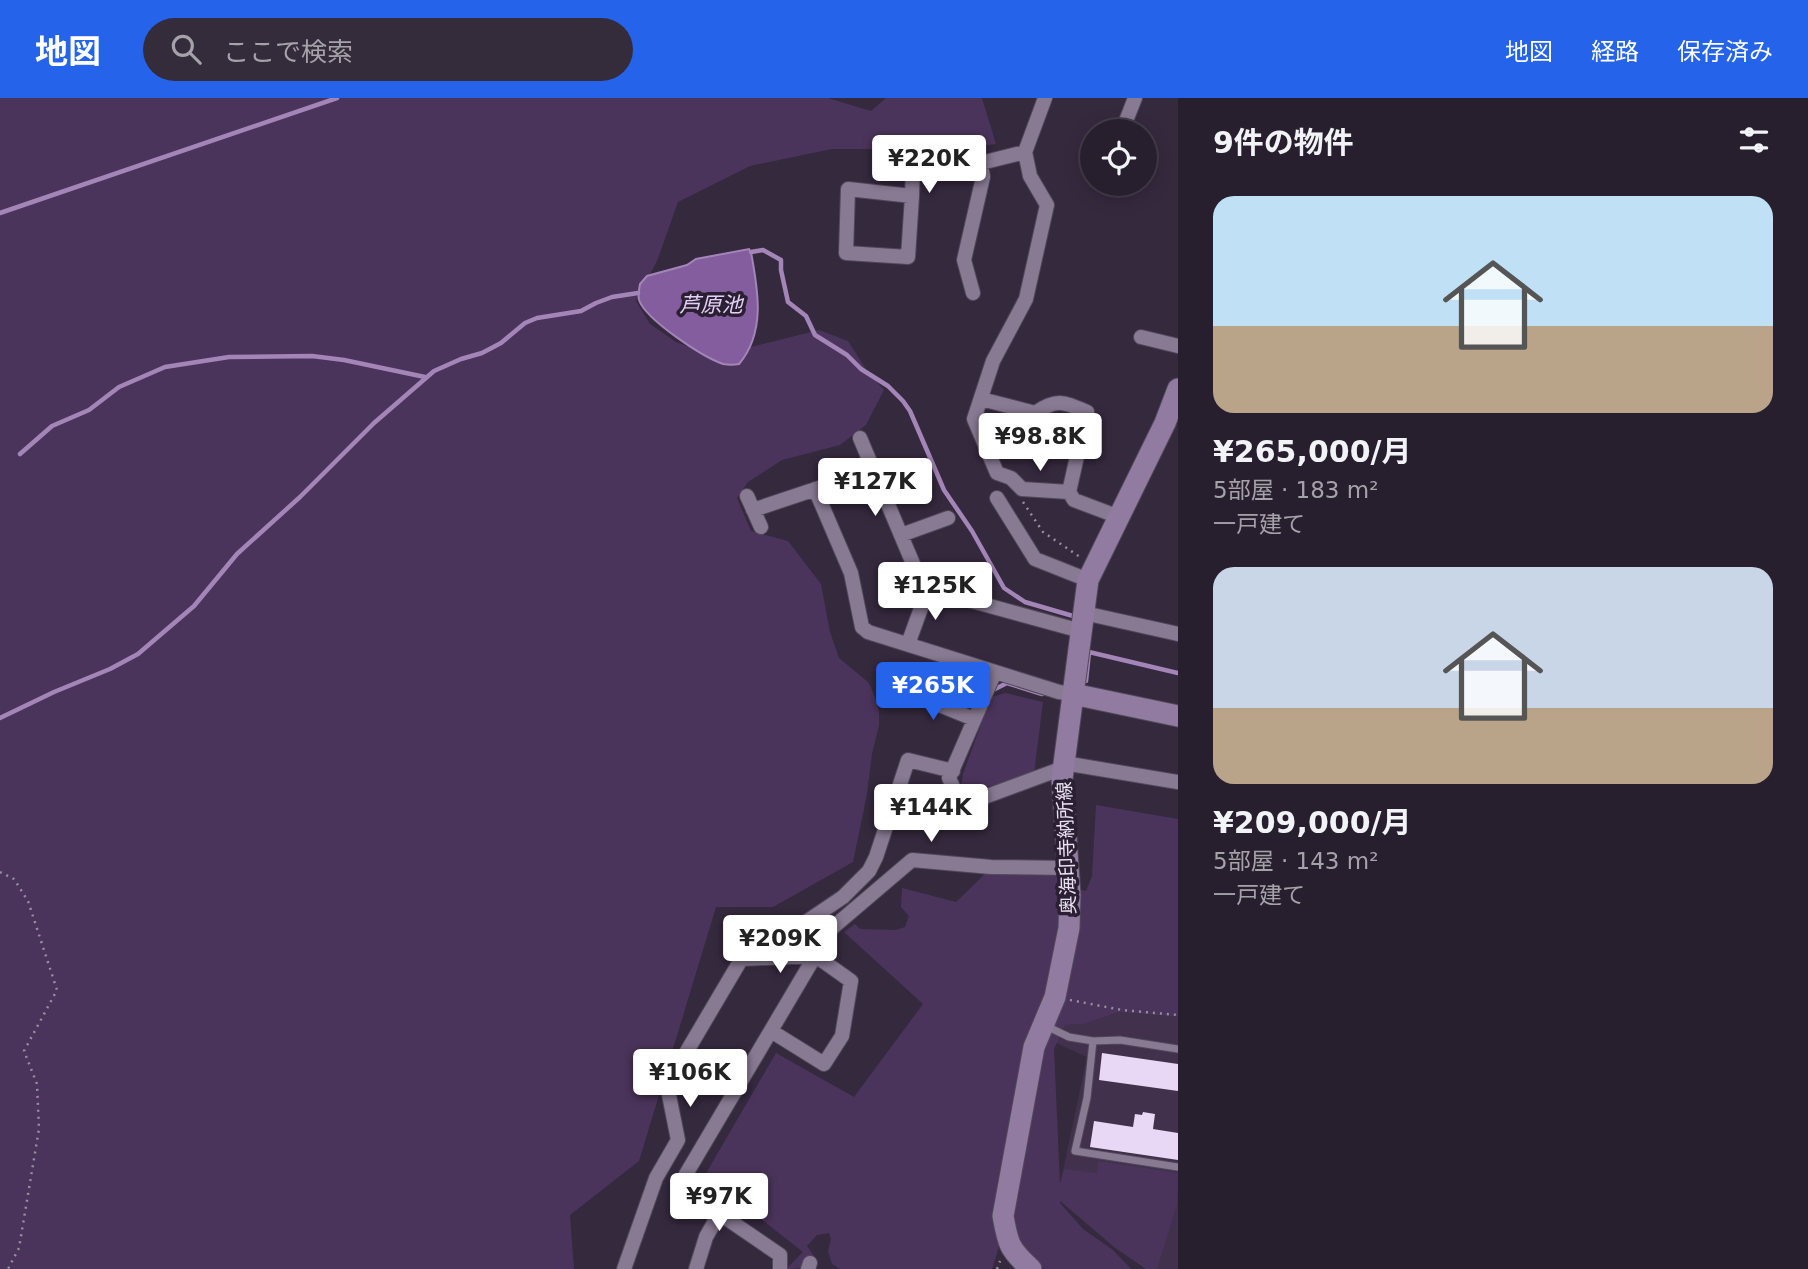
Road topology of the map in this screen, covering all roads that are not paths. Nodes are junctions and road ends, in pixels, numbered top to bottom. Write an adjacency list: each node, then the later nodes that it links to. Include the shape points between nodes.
1 (1045, 98): 4 (street)
2 (1135, 98): 3 (street)
3 (1127, 119)
4 (1025, 152): 5 (street); 11 (street, via 1030,176 1046,205 1026,299 993,361)
5 (981, 163): 6 (street, via 953,170 913,164); 7 (street, via 983,177 964,260)
6 (912, 196): 6 (street, via 908,257 846,253 848,189)
7 (973, 293)
8 (1141, 337): 9 (street)
9 (1178, 346)
10 (1178, 389): 12 (main road, 奥海印寺納所線)
11 (981, 399): 16 (street, via 974,418 997,473 1022,489); 16 (street, via 1035,413 1049,404 1066,402 1087,412)
12 (1172, 426): 20 (main road, 奥海印寺納所線)
13 (860, 438): 14 (street)
14 (873, 470): 15 (street); 23 (street)
15 (815, 489): 19 (street); 28 (street, via 851,573 862,626)
16 (1069, 492): 20 (street, via 1073,500)
17 (747, 496): 19 (street)
18 (997, 498): 24 (street, via 1035,559)
19 (753, 510): 22 (street)
20 (1119, 517): 24 (main road, 奥海印寺納所線)
21 (948, 518): 23 (street)
22 (761, 527)
23 (901, 535): 25 (street)
24 (1091, 574): 26 (main road, 奥海印寺納所線)
25 (928, 589): 26 (street); 28 (street)
26 (1082, 622): 27 (street); 31 (main road, 奥海印寺納所線)
27 (1177, 632)
28 (908, 644): 29 (street)
29 (995, 672): 31 (street); 33 (street)
30 (905, 691): 33 (street)
31 (1073, 694): 32 (main road); 34 (main road, 奥海印寺納所線)
32 (1178, 716)
33 (974, 719): 35 (street)
34 (1064, 766): 35 (street, via 971,802 957,796 949,778); 36 (street); 37 (main road, 奥海印寺納所線)
35 (953, 771): 39 (street, via 908,760 869,871 843,897 803,924 762,924)
36 (1178, 782)
37 (1068, 868): 38 (street, via 912,860 831,929); 40 (main road, 奥海印寺納所線, via 1069,928 1055,998)
38 (816, 956): 39 (street); 41 (street); 41 (street, via 851,981 842,1036 824,1064)
39 (743, 959): 46 (street, via 667,1085 678,1140 656,1178)
40 (1044, 1024): 42 (lane, via 1069,1037); 49 (main road, 奥海印寺納所線, via 1034,1047 1003,1216 1007,1241)
41 (771, 1031): 45 (street, via 679,1186)
42 (1093, 1041): 43 (lane, via 1120,1040); 44 (lane, via 1075,1151)
43 (1178, 1049)
44 (1178, 1167)
45 (720, 1212): 47 (street); 48 (street, via 780,1255)
46 (624, 1269)
47 (696, 1269)
48 (780, 1269)
49 (1031, 1269)

